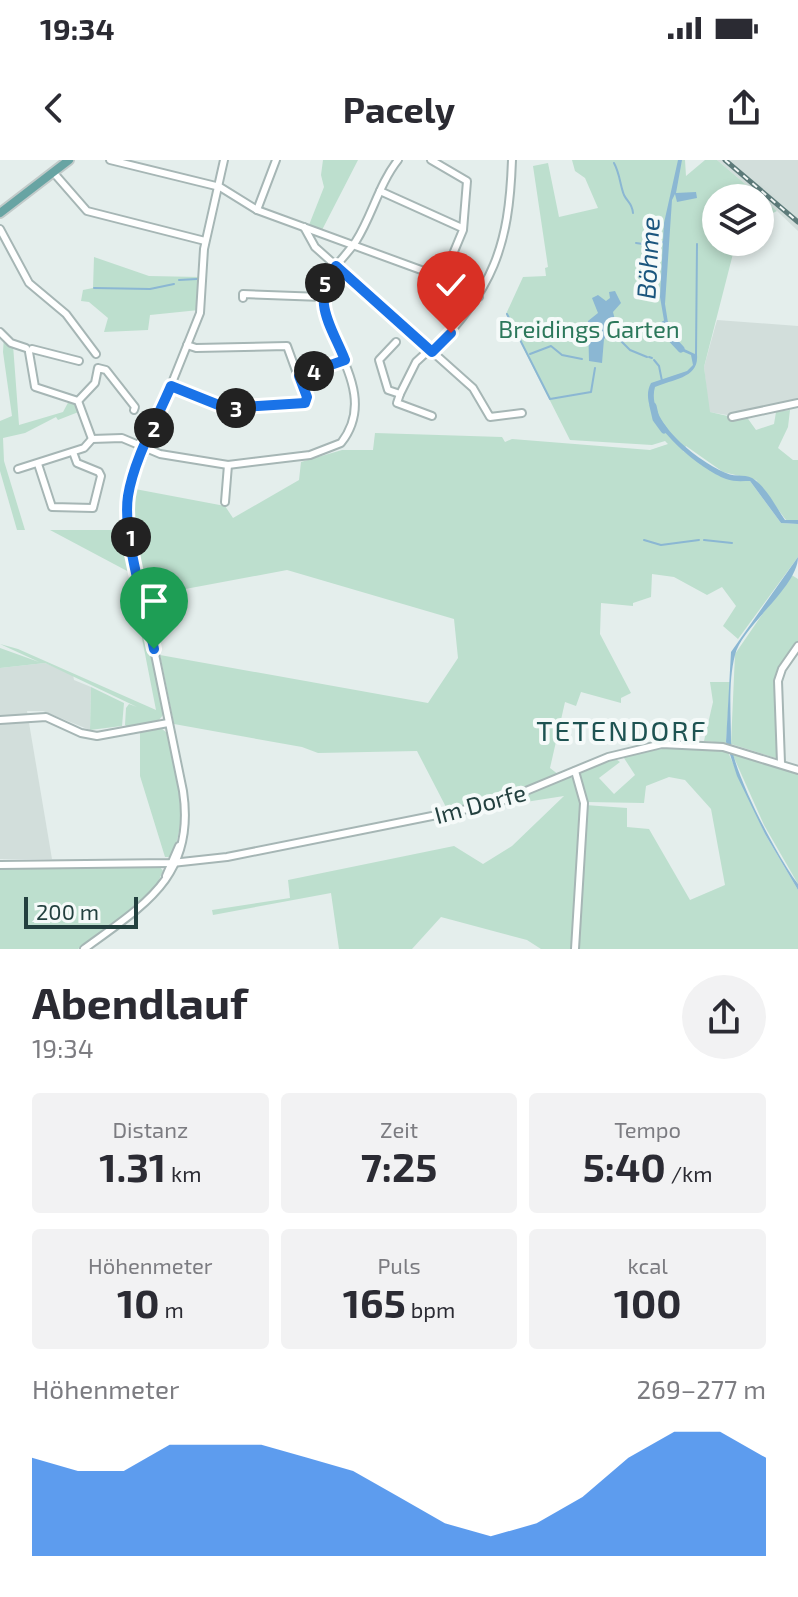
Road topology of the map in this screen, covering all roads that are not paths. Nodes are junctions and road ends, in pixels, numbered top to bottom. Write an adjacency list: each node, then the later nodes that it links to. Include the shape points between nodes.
1 (69, 160): 8 (main road)
2 (110, 160): 9 (street)
3 (224, 160): 9 (street)
4 (276, 160): 11 (street)
5 (398, 160): 10 (street)
6 (431, 160): 14 (street, via 467,181)
7 (512, 160): 21 (street, via 505,237)
8 (53, 172): 12 (main road); 16 (street, via 87,211)
9 (220, 187): 11 (street); 16 (street)
10 (380, 191): 14 (street); 17 (street)
11 (257, 210): 13 (street)
12 (0, 213)
13 (304, 227): 17 (street); 18 (street, via 313,245)
14 (462, 228): 19 (street)
15 (0, 229): 28 (street, via 29,283 66,314)
16 (205, 241): 25 (street, via 201,307)
17 (354, 244): 18 (street); 19 (street)
18 (336, 266): 20 (street); 27 (street)
19 (443, 278): 21 (street)
20 (322, 297): 22 (street); 29 (street)
21 (479, 297): 27 (street)
22 (243, 298)
23 (0, 332): 26 (street)
24 (396, 342): 33 (street, via 379,360 388,390)
25 (187, 345): 31 (street, via 284,345); 32 (street)
26 (29, 350): 30 (street); 34 (street, via 35,387)
27 (431, 351): 33 (street, via 416,362); 37 (street, via 473,388 490,417)
28 (96, 354)
29 (345, 360): 31 (street); 44 (street, via 353,413 344,440 310,455)
30 (79, 361)
31 (299, 376): 32 (street, via 307,401 303,404 226,408)
32 (171, 386): 41 (street)
33 (400, 394): 38 (street, via 397,403)
34 (78, 401): 36 (street, via 95,383 98,368 109,373); 40 (street)
35 (798, 403): 39 (street)
36 (134, 410)
37 (522, 413)
38 (432, 416)
39 (732, 417)
40 (92, 439): 41 (street, via 119,438); 42 (street)
41 (146, 448): 44 (street); 49 (street, via 127,514)
42 (73, 452): 43 (street); 43 (street, via 77,463 101,476 93,508 52,507)
43 (38, 464): 45 (street)
44 (228, 465): 46 (street)
45 (18, 469)
46 (225, 502)
47 (798, 646): 50 (street, via 778,681)
48 (0, 720): 49 (street, via 46,717 97,736)
49 (168, 723): 53 (street, via 185,803)
50 (781, 763): 51 (street, Im Dorfe); 52 (street, Im Dorfe, via 734,749 676,743 646,746)
51 (798, 770)
52 (575, 771): 55 (street, Im Dorfe, via 497,803); 60 (street, via 584,803)
53 (180, 847): 54 (street); 55 (street)
54 (175, 862): 55 (street, Im Dorfe); 56 (street, Im Dorfe); 58 (street)
55 (187, 862)
56 (161, 863): 57 (street, Im Dorfe); 58 (street)
57 (0, 865)
58 (166, 876): 59 (street, via 145,903)
59 (84, 949)
60 (575, 949)

